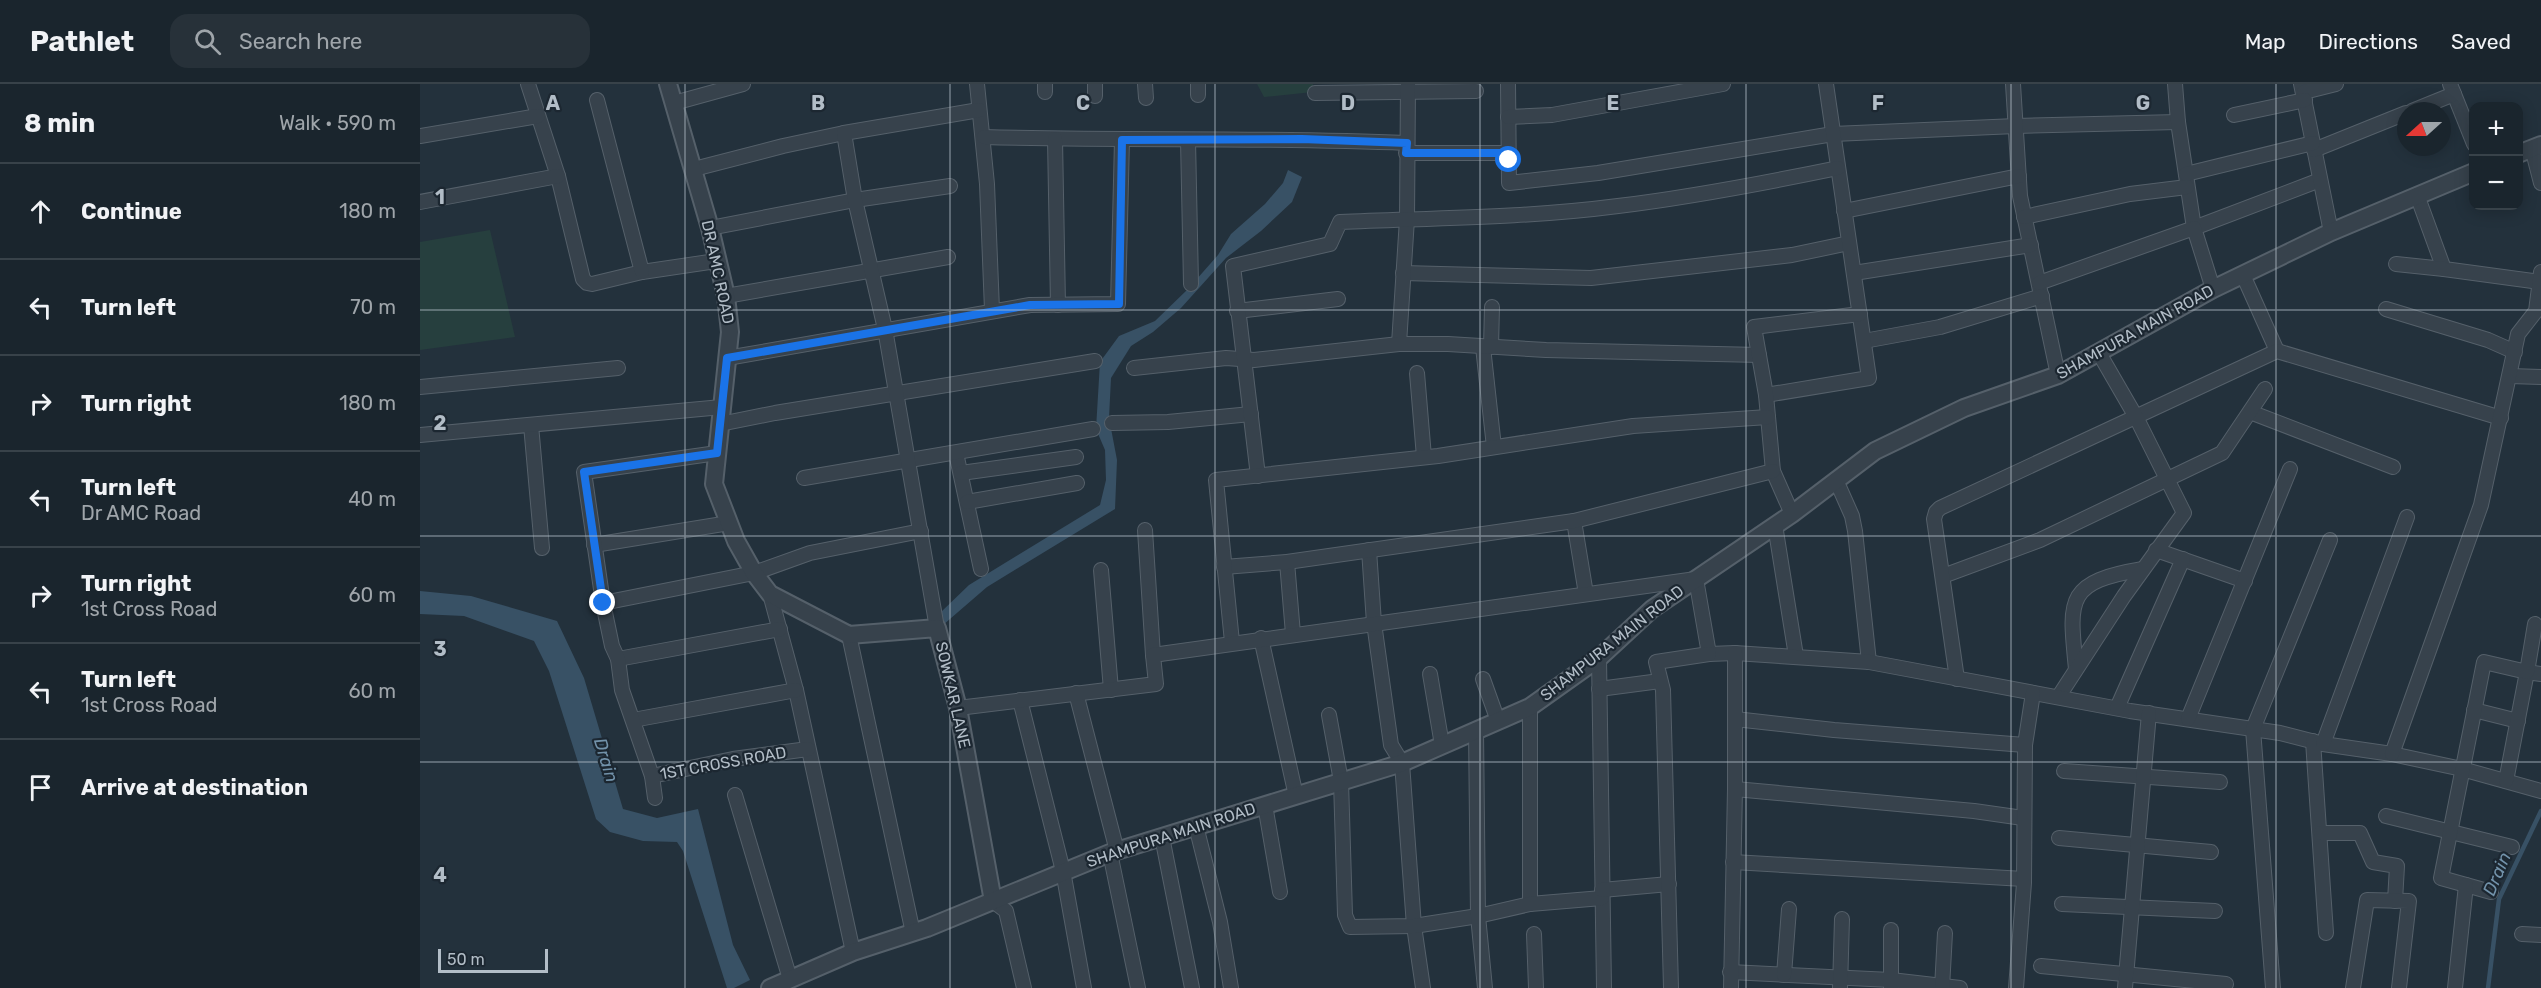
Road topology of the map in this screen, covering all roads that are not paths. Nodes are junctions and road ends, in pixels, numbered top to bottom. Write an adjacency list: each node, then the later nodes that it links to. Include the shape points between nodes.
1 (528, 84): 21 (street)
2 (668, 84): 18 (street, DR AMC ROAD)
3 (743, 84): 18 (street)
4 (976, 84): 19 (street)
5 (1508, 84): 23 (street)
6 (1723, 84): 23 (street, via 1552,115)
7 (1826, 84): 28 (street)
8 (2013, 84): 25 (street)
9 (2175, 84): 24 (street)
10 (2336, 84): 14 (street)
11 (1407, 88): 13 (street); 15 (street); 35 (street)
12 (2452, 89): 17 (street); 26 (street)
13 (1476, 91)
14 (2303, 92): 20 (street); 34 (street)
15 (1316, 93)
16 (597, 100): 63 (street)
17 (2428, 102)
18 (674, 103): 39 (street, DR AMC ROAD)
19 (979, 110): 27 (street); 30 (street)
20 (2234, 115)
21 (538, 116): 29 (street); 41 (street)
22 (2397, 116): 34 (street)
23 (1508, 117): 37 (street)
24 (2178, 122): 25 (street); 44 (street)
25 (2016, 126): 28 (street); 42 (street)
26 (2469, 132)
27 (844, 133): 39 (street); 48 (street)
28 (1833, 134): 37 (street, via 1598,173 1509,183); 38 (street)
29 (420, 136)
30 (984, 137): 31 (street); 77 (street)
31 (1055, 139): 32 (street); 74 (street)
32 (1122, 140): 33 (street); 74 (street, via 1119,304)
33 (1188, 140): 35 (street, via 1302,139); 69 (street)
34 (2313, 146): 43 (street); 44 (street)
35 (1406, 148): 37 (street); 52 (street)
36 (2530, 149): 45 (street)
37 (1509, 153)
38 (1838, 168): 50 (street); 52 (street, via 1747,187 1618,206)
39 (694, 169): 53 (street, DR AMC ROAD)
40 (2469, 174): 47 (street, SHAMPURA MAIN ROAD)
41 (558, 176): 49 (street); 63 (street, via 587,283)
42 (2019, 176): 50 (street); 51 (street)
43 (2320, 180): 54 (street); 55 (street)
44 (2186, 181): 51 (street); 54 (street)
45 (2541, 183)
46 (950, 186): 48 (street)
47 (2417, 195): 55 (street, SHAMPURA MAIN ROAD); 61 (street)
48 (855, 200): 53 (street); 62 (street)
49 (420, 202)
50 (1845, 211): 56 (street)
51 (2024, 217): 57 (street)
52 (1407, 219): 65 (street); 78 (street, via 1340,222 1330,244 1233,266)
53 (710, 228): 59 (street, DR AMC ROAD)
54 (2194, 228): 70 (street); 71 (street)
55 (2331, 232): 67 (street, SHAMPURA MAIN ROAD)
56 (1849, 243): 65 (street, via 1792,255 1591,278); 66 (street)
57 (2031, 245): 66 (street); 71 (street)
58 (948, 257): 62 (street)
59 (716, 261): 63 (street); 72 (street, DR AMC ROAD)
60 (2396, 264): 61 (street)
61 (2444, 269): 68 (street)
62 (872, 270): 72 (street); 80 (street)
63 (642, 272)
64 (2541, 272): 68 (street)
65 (1403, 273): 82 (street)
66 (1854, 273): 79 (street)
67 (2243, 276): 70 (street, SHAMPURA MAIN ROAD); 84 (street)
68 (2540, 282): 86 (street, via 2536,312 2520,330)
69 (1191, 284)
70 (2213, 289): 85 (street, SHAMPURA MAIN ROAD)
71 (2040, 290): 81 (street, via 1940,327); 94 (street)
72 (726, 296): 88 (street, DR AMC ROAD, via 730,333)
73 (1338, 299): 78 (street)
74 (1058, 305): 77 (street)
75 (1492, 307): 83 (street)
76 (2386, 309): 86 (street)
77 (992, 310): 80 (street)
78 (1237, 311): 89 (street)
79 (1860, 314): 81 (street); 87 (street, via 1754,327)
80 (885, 329): 88 (street); 99 (street)
81 (1864, 340): 100 (street, via 1869,378)
82 (1399, 344): 83 (street); 89 (street)
83 (1487, 347): 87 (street); 111 (street)
84 (2277, 351): 105 (street); 106 (street)
85 (2099, 352): 94 (street, SHAMPURA MAIN ROAD); 105 (street)
86 (2516, 352): 95 (street)
87 (1759, 355): 100 (street)
88 (727, 358): 103 (street, DR AMC ROAD)
89 (1243, 359): 92 (street); 102 (street)
90 (1095, 361): 99 (street)
91 (618, 368): 97 (street)
92 (1134, 368)
93 (1417, 373): 115 (street)
94 (2058, 375): 124 (street, SHAMPURA MAIN ROAD, via 1964,408 1875,452)
95 (2510, 376): 96 (street); 106 (street)
96 (2541, 377)
97 (420, 387)
98 (2265, 389): 101 (street)
99 (896, 393): 103 (street); 116 (street)
100 (1766, 395): 104 (street)
101 (2250, 412): 117 (street); 123 (street, via 2222,453)
102 (1251, 414): 107 (street); 121 (street)
103 (721, 416): 108 (street); 112 (street, DR AMC ROAD)
104 (1768, 417): 111 (street, via 1633,426); 119 (street)
105 (2136, 417): 123 (street); 146 (street, via 1940,508 1934,519)
106 (2500, 418): 197 (street, via 2481,505)
107 (1112, 423)
108 (531, 425): 110 (street); 136 (street)
109 (1093, 429): 113 (street)
110 (420, 435)
111 (1494, 447): 115 (street)
112 (717, 453): 130 (street, DR AMC ROAD, via 714,484); 135 (street, 1ST CROSS ROAD, via 584,472)
113 (956, 453): 116 (street); 120 (street)
114 (1076, 457): 120 (street)
115 (1424, 457): 121 (street)
116 (908, 461): 122 (street); 133 (street)
117 (2394, 467)
118 (2290, 469): 148 (street)
119 (1773, 471): 127 (street); 129 (street)
120 (961, 473): 126 (street)
121 (1258, 476): 141 (street, via 1216,480)
122 (804, 478)
123 (2168, 479): 138 (street, via 2184,513); 146 (street, via 2040,540)
124 (1836, 480): 127 (street, SHAMPURA MAIN ROAD); 166 (street, via 1855,531)
125 (1077, 483): 126 (street)
126 (967, 502): 142 (street)
127 (1792, 514): 131 (street, SHAMPURA MAIN ROAD)
128 (2407, 517): 193 (street)
129 (1574, 521): 137 (street); 150 (street)
130 (729, 523): 135 (street); 145 (street, DR AMC ROAD)
131 (1775, 525): 147 (street, SHAMPURA MAIN ROAD); 163 (street)
132 (1145, 530): 162 (street)
133 (921, 531): 145 (street, via 810,553); 155 (street)
134 (2330, 540): 191 (street)
135 (594, 545): 151 (street, 1ST CROSS ROAD)
136 (542, 548)
137 (1369, 550): 140 (street); 152 (street)
138 (2156, 550): 139 (street); 143 (street)
139 (2183, 559): 148 (street); 182 (street)
140 (1287, 562): 141 (street); 156 (street)
141 (1224, 567): 159 (street)
142 (981, 569)
143 (2143, 569): 167 (street); 167 (street, via 2112,574 2082,590 2075,600 2071,617)
144 (1101, 570): 175 (street)
145 (754, 573): 149 (street, DR AMC ROAD); 151 (street)
146 (1943, 576): 171 (street)
147 (1696, 579): 150 (street); 161 (street); 164 (street, SHAMPURA MAIN ROAD, via 1652,609)
148 (2245, 581): 187 (street)
149 (770, 594): 154 (street); 157 (street)
150 (1586, 594): 152 (street)
151 (603, 603): 165 (street, 1ST CROSS ROAD)
152 (1374, 623): 156 (street); 198 (street, via 1391,745)
153 (2535, 624): 168 (street)
154 (780, 628): 165 (street); 174 (street)
155 (938, 628): 157 (street, SOWKAR LANE); 181 (street, SOWKAR LANE)
156 (1293, 634): 158 (street)
157 (849, 635): 242 (street)
158 (1261, 638): 159 (street); 209 (street)
159 (1232, 642): 162 (street)
160 (1735, 653): 161 (street); 163 (street); 186 (street)
161 (1709, 654): 172 (street, via 1656,663)
162 (1153, 655): 175 (street, via 1156,684)
163 (1796, 656): 166 (street)
164 (1599, 658): 173 (street); 180 (street, SHAMPURA MAIN ROAD)
165 (618, 659): 188 (street, 1ST CROSS ROAD, via 622,690)
166 (1869, 662): 171 (street)
167 (2076, 669): 178 (street)
168 (2534, 673): 183 (street, via 2484,662); 190 (street)
169 (1430, 674): 195 (street)
170 (1483, 679): 189 (street)
171 (1957, 679): 177 (street)
172 (1660, 681): 173 (street); 226 (street)
173 (1599, 689): 230 (street)
174 (796, 690): 188 (street); 196 (street)
175 (1112, 690): 176 (street)
176 (1076, 693): 179 (street); 221 (street)
177 (2033, 693): 178 (street); 194 (street)
178 (2059, 696): 182 (street)
179 (1020, 700): 181 (street); 224 (street)
180 (1530, 707): 189 (street, SHAMPURA MAIN ROAD); 233 (street)
181 (958, 708): 231 (street, SOWKAR LANE)
182 (2117, 708): 184 (street)
183 (2474, 710): 190 (street); 199 (street)
184 (2149, 713): 187 (street); 202 (street)
185 (1329, 715): 204 (street)
186 (1735, 719): 194 (street); 206 (street)
187 (2188, 719): 191 (street)
188 (633, 720): 201 (street, 1ST CROSS ROAD)
189 (1498, 721): 192 (street, SHAMPURA MAIN ROAD)
190 (2518, 721): 203 (street)
191 (2253, 729): 193 (street); 273 (street)
192 (1476, 730): 195 (street, SHAMPURA MAIN ROAD); 238 (street)
193 (2318, 743): 197 (street); 216 (street)
194 (2025, 744): 213 (street)
195 (1443, 745): 198 (street, SHAMPURA MAIN ROAD)
196 (808, 748): 201 (street, 1ST CROSS ROAD); 248 (street)
197 (2392, 754): 199 (street)
198 (1402, 763): 204 (street, SHAMPURA MAIN ROAD); 240 (street)
199 (2462, 769): 203 (street); 215 (street)
200 (2064, 771): 202 (street)
201 (652, 776): 210 (street)
202 (2144, 777): 205 (street); 219 (street)
203 (2506, 780): 207 (street)
204 (1341, 781): 209 (street, SHAMPURA MAIN ROAD); 240 (street, via 1346,923 1350,927)
205 (2220, 782)
206 (1736, 789): 213 (street); 223 (street)
207 (2541, 790)
208 (735, 795): 252 (street)
209 (1296, 796): 211 (street, SHAMPURA MAIN ROAD)
210 (655, 798)
211 (1265, 805): 214 (street, SHAMPURA MAIN ROAD); 228 (street)
212 (2386, 816): 215 (street)
213 (2023, 818): 225 (street)
214 (1196, 826): 217 (street, SHAMPURA MAIN ROAD); 263 (street, via 1220,922)
215 (2452, 832): 220 (street); 227 (street, via 2441,878)
216 (2321, 833): 232 (street, via 2360,832 2373,862 2397,866); 244 (street)
217 (1162, 837): 221 (street, SHAMPURA MAIN ROAD); 262 (street)
218 (2059, 838): 219 (street)
219 (2139, 845): 222 (street); 235 (street)
220 (2512, 847)
221 (1113, 852): 224 (street, SHAMPURA MAIN ROAD); 261 (street)
222 (2211, 852)
223 (1733, 862): 225 (street); 250 (street)
224 (1062, 871): 231 (street, SHAMPURA MAIN ROAD); 260 (street)
225 (2024, 879): 271 (street)
226 (1669, 884): 230 (street); 268 (street)
227 (2466, 885): 229 (street); 276 (street)
228 (1280, 892)
229 (2491, 892)
230 (1602, 894): 233 (street); 267 (street)
231 (993, 901): 242 (street, SHAMPURA MAIN ROAD); 259 (street, via 1006,911)
232 (2395, 901): 274 (street, via 2367,900); 275 (street, via 2409,901)
233 (1530, 904): 238 (street)
234 (2062, 904): 235 (street)
235 (2133, 906): 237 (street); 251 (street)
236 (1789, 909): 253 (street)
237 (2215, 911)
238 (1478, 916): 240 (street); 265 (street)
239 (1842, 919): 254 (street)
240 (1414, 926): 264 (street)
241 (1891, 930): 255 (street)
242 (913, 933): 248 (street, SHAMPURA MAIN ROAD)
243 (1945, 933): 257 (street)
244 (2326, 933)
245 (1534, 934): 266 (street)
246 (2522, 934): 247 (street)
247 (2541, 935)
248 (853, 952): 252 (street, SHAMPURA MAIN ROAD)
249 (2041, 966): 251 (street)
250 (1730, 972): 253 (street); 269 (street)
251 (2127, 973): 256 (street); 272 (street)
252 (790, 979): 258 (street, SHAMPURA MAIN ROAD)
253 (1792, 980): 254 (street)
254 (1840, 983): 255 (street)
255 (1891, 984): 257 (street)
256 (2226, 984)
257 (1942, 987): 270 (street)
258 (770, 988)
259 (1024, 988)
260 (1084, 988)
261 (1138, 988)
262 (1192, 988)
263 (1231, 988)
264 (1423, 988)
265 (1485, 988)
266 (1536, 988)
267 (1604, 988)
268 (1671, 988)
269 (1731, 988)
270 (1960, 988)
271 (2016, 988)
272 (2125, 988)
273 (2273, 988)
274 (2354, 988)
275 (2399, 988)
276 (2455, 988)

